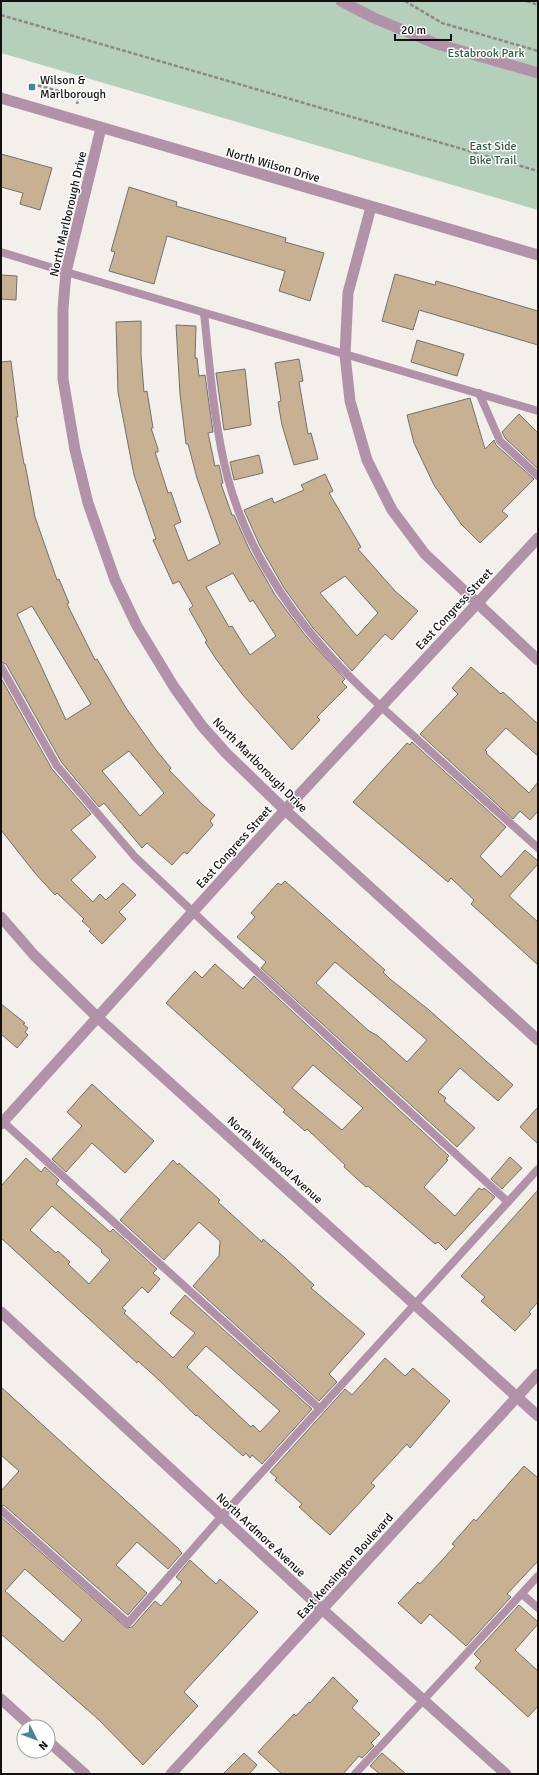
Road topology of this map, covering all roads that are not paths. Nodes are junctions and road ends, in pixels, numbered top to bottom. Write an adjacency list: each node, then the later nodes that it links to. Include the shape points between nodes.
1 (341, 1): 2 (street, via 374,18 434,42)
2 (538, 73)
3 (1, 98): 4 (street, North Wilson Drive)
4 (101, 128): 5 (street, North Wilson Drive); 8 (street, North Marlborough Drive)
5 (371, 207): 7 (street, North Wilson Drive); 10 (street, via 348,293)
6 (1, 252): 8 (lane)
7 (538, 256)
8 (66, 272): 9 (lane); 19 (street, North Marlborough Drive, via 63,379 75,450 88,503 115,580 137,626 174,687 202,726)
9 (204, 313): 10 (lane); 18 (lane, via 214,413 228,480 248,535 269,575 296,613 325,650)
10 (345, 354): 11 (lane); 15 (street, via 350,402 367,460 392,510 425,554)
11 (479, 393): 12 (lane); 13 (lane, via 500,441)
12 (538, 411)
13 (538, 476)
14 (538, 538): 15 (street, East Congress Street)
15 (477, 604): 16 (street); 18 (street, East Congress Street)
16 (538, 660)
17 (1, 667): 21 (lane, via 57,766 135,857)
18 (381, 706): 19 (street, East Congress Street); 20 (lane)
19 (285, 810): 21 (street, East Congress Street); 24 (street, North Marlborough Drive)
20 (538, 848)
21 (192, 911): 23 (street, East Congress Street); 27 (lane)
22 (1, 917): 23 (street, North Wildwood Avenue, via 34,955)
23 (97, 1017): 25 (street, East Congress Street); 28 (street, North Wildwood Avenue)
24 (538, 1040)
25 (2, 1122): 32 (lane)
26 (538, 1169): 27 (lane)
27 (508, 1202): 28 (lane)
28 (415, 1305): 31 (street, North Wildwood Avenue); 32 (lane)
29 (1, 1312): 35 (street, North Ardmore Avenue)
30 (538, 1374): 31 (street, East Kensington Boulevard)
31 (517, 1397): 33 (street, North Wildwood Avenue); 39 (street, East Kensington Boulevard)
32 (320, 1408): 35 (lane)
33 (538, 1416)
34 (1, 1510): 35 (lane, via 128,1623)
35 (222, 1516): 39 (street, North Ardmore Avenue)
36 (538, 1576): 37 (lane)
37 (522, 1594): 38 (lane); 41 (lane)
38 (538, 1608)
39 (323, 1610): 41 (street, North Ardmore Avenue); 45 (street, East Kensington Boulevard)
40 (1, 1699): 42 (street)
41 (424, 1700): 46 (lane); 47 (street, North Ardmore Avenue)
42 (23, 1719)
43 (56, 1748): 44 (street)
44 (85, 1774)
45 (171, 1774)
46 (354, 1774)
47 (506, 1774)

